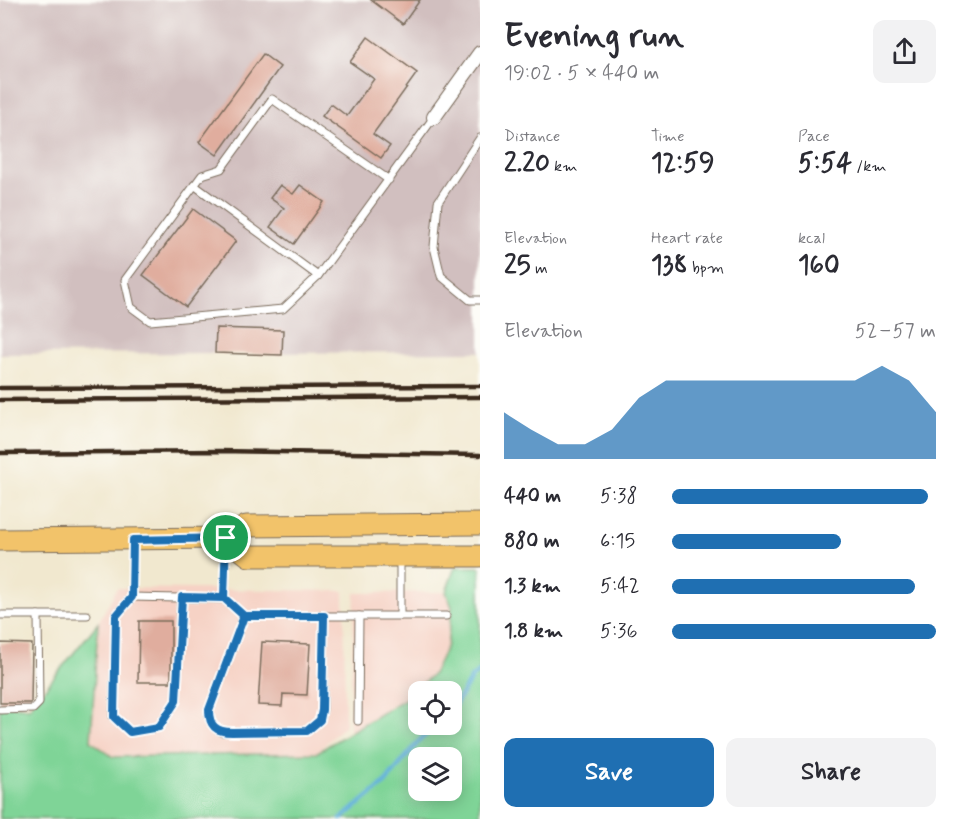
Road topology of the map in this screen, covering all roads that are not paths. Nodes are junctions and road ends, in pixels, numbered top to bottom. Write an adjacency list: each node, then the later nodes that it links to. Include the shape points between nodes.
1 (480, 53): 2 (street)
2 (434, 117): 4 (lane)
3 (480, 138): 7 (lane, via 438,202 434,247 441,276 470,300)
4 (389, 180): 5 (lane, via 272,99 221,169 202,175); 6 (lane)
5 (194, 185): 6 (lane); 6 (lane, via 125,280 131,307 150,321 283,309)
6 (318, 276)
7 (480, 300)
8 (480, 524): 9 (main road, via 246,526)
9 (226, 538): 11 (main road); 12 (main road, via 249,556); 16 (lane)
10 (0, 540): 11 (main road)
11 (133, 540): 14 (lane)
12 (400, 556): 13 (main road); 23 (lane)
13 (480, 556)
14 (132, 597): 15 (lane); 15 (lane, via 116,616 114,717 130,732 159,727 176,701)
15 (182, 597): 16 (lane)
16 (224, 598): 20 (lane)
17 (0, 615): 18 (lane)
18 (38, 615): 19 (lane); 25 (lane, via 39,703 33,709)
19 (87, 615)
20 (244, 616): 21 (lane); 21 (lane, via 209,710 209,721 222,732 307,731 315,727 322,710)
21 (324, 616): 22 (lane)
22 (359, 616): 23 (lane); 26 (lane)
23 (400, 616): 24 (lane)
24 (446, 616)
25 (0, 710)
26 (358, 722)

